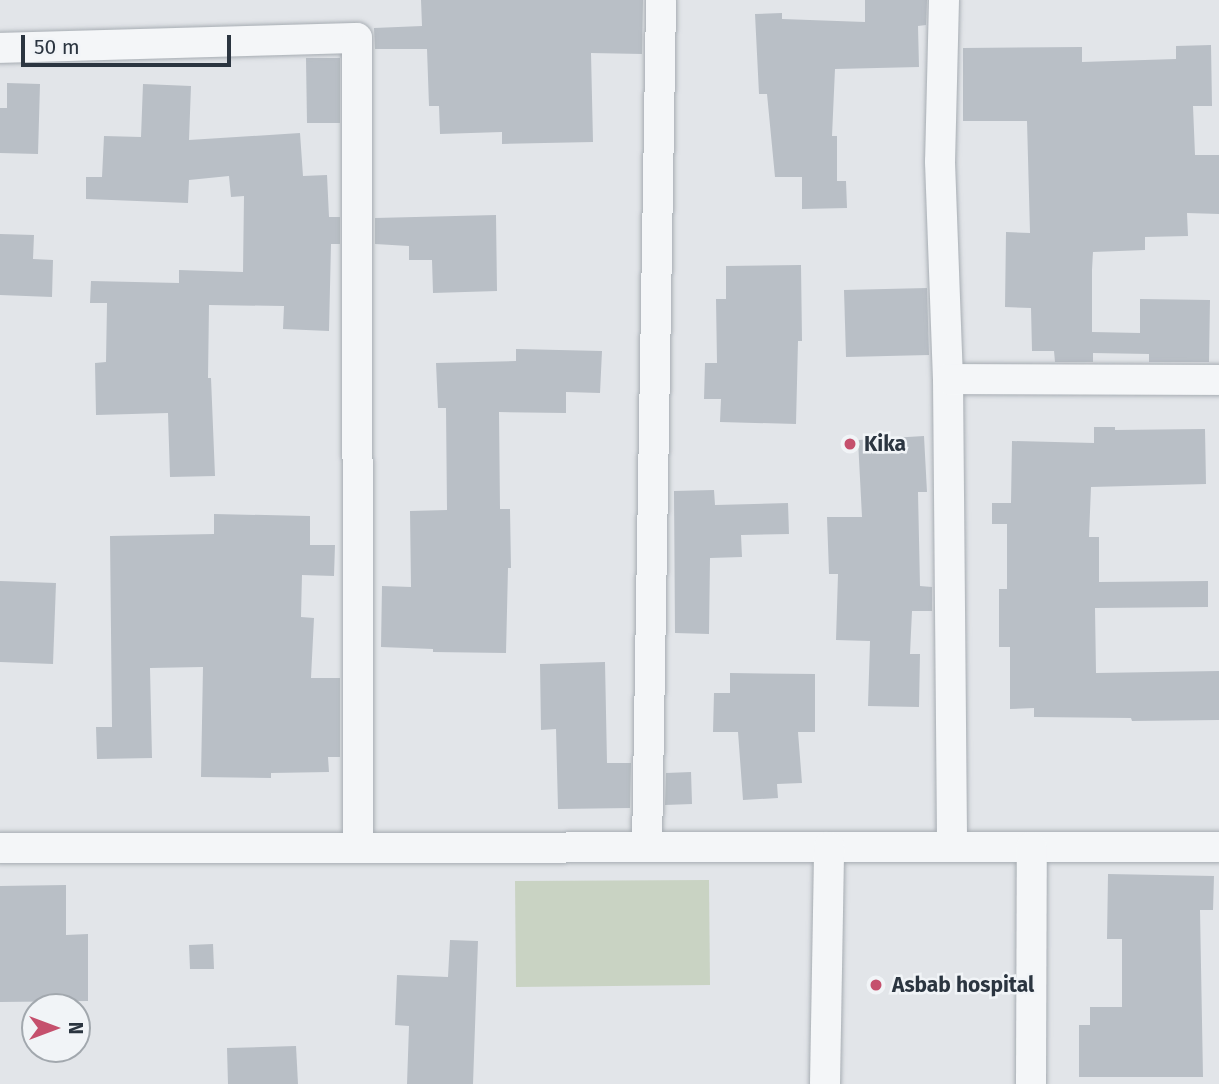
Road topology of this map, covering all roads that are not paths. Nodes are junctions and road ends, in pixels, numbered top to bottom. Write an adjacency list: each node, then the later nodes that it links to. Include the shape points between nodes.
1 (661, 0): 8 (street)
2 (943, 0): 4 (street, via 940,162)
3 (0, 48): 7 (street, via 357,38)
4 (948, 379): 5 (street); 10 (street)
5 (1219, 380)
6 (0, 848): 7 (street)
7 (358, 848): 8 (street)
8 (647, 848): 9 (street)
9 (829, 848): 10 (street); 13 (street)
10 (952, 848): 11 (street)
11 (1032, 848): 12 (street); 14 (street)
12 (1219, 848)
13 (825, 1084)
14 (1031, 1084)

